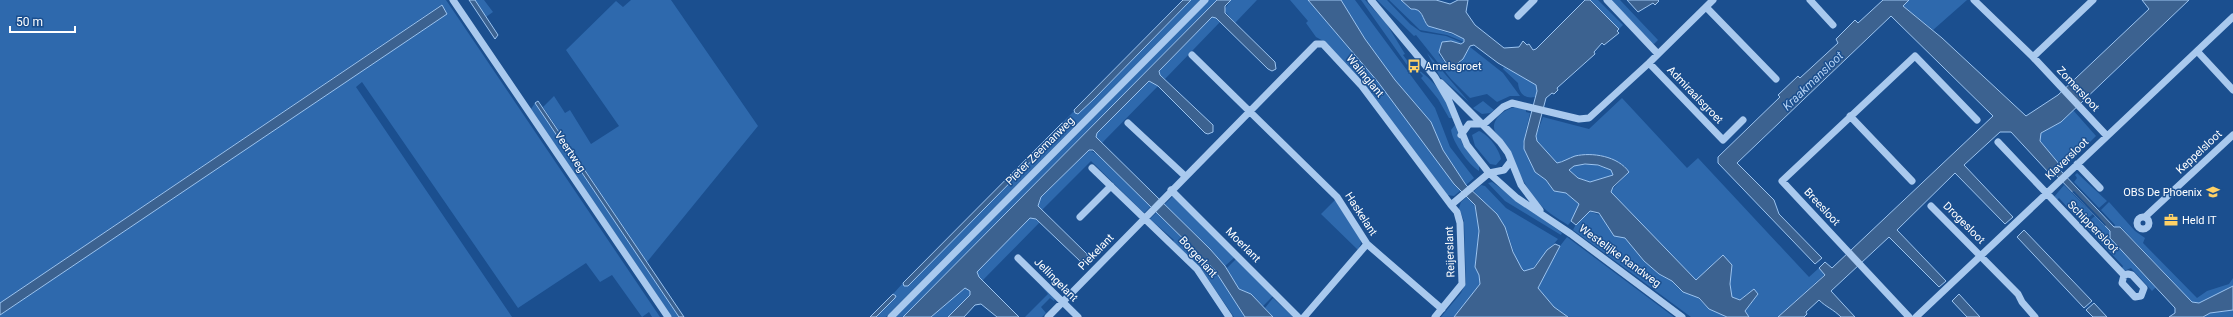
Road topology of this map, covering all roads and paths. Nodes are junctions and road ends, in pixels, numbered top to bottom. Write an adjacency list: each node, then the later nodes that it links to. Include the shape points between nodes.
1 (453, 0): 54 (street, Veertweg)
2 (1205, 0): 55 (street, Pieter Zeemanweg)
3 (1371, 0): 19 (street, Westelijke Randweg)
4 (1534, 0): 11 (street)
5 (1607, 0): 15 (street)
6 (1713, 0): 10 (street)
7 (1810, 0): 13 (street)
8 (1974, 0): 17 (street, Zomersloot)
9 (2093, 0): 17 (street)
10 (1706, 7): 15 (street); 20 (street)
11 (1518, 16)
12 (2233, 17): 14 (street, Klaversloot)
13 (1833, 25)
14 (2197, 51): 21 (street); 30 (street, Klaversloot)
15 (1658, 54): 18 (street)
16 (1192, 55): 22 (street)
17 (2033, 57): 30 (street, Zomersloot)
18 (1649, 63): 24 (street, Admiraalsgroet, via 1723,140); 27 (street, via 1589,118 1579,120 1512,103)
19 (1435, 77): 27 (street, Westelijke Randweg); 28 (street, Westelijke Randweg, via 1449,101)
20 (1776, 79)
21 (2233, 90)
22 (1248, 110): 36 (street, Walinglant); 42 (street, Walinglant, via 1312,46 1323,44 1361,85); 48 (street, Haskelant, via 1338,197)
23 (1850, 116): 25 (street, Breesloot, via 1915,56); 37 (street); 63 (street, Breesloot, via 1782,181)
24 (1742, 120)
25 (1977, 120)
26 (1128, 123): 36 (street)
27 (1484, 124): 28 (street, via 1469,124); 32 (street, Westelijke Randweg)
28 (1461, 135): 35 (street, Westelijke Randweg)
29 (2233, 135): 47 (street, Keppelsloot)
30 (2107, 136): 33 (street, Klaversloot)
31 (1998, 142): 41 (street, Schippersloot)
32 (1511, 160): 35 (street, via 1504,170); 44 (street, Westelijke Randweg, via 1521,185)
33 (2077, 164): 39 (street); 41 (street, Klaversloot)
34 (1092, 168): 38 (street)
35 (1489, 173): 42 (street); 44 (street, Westelijke Randweg, via 1510,193)
36 (1185, 176): 40 (street, Walinglant)
37 (1912, 181)
38 (1111, 186): 45 (street); 46 (street)
39 (2100, 188)
40 (1168, 193): 45 (street, Walinglant); 59 (street, Moerlant)
41 (2046, 194): 49 (street, Klaversloot); 51 (street, Schippersloot)
42 (1451, 205): 53 (street, Reijerslant, via 1457,212 1460,223 1463,278 1458,290)
43 (1931, 206): 49 (street, Drogesloot)
44 (1544, 215): 62 (street, Westelijke Randweg)
45 (1146, 216): 52 (street, Piekelant); 58 (street, Borgerlant, via 1197,269)
46 (1080, 217)
47 (2145, 217)
48 (1366, 244): 53 (street, Haskelant); 60 (street)
49 (1981, 255): 64 (street, Klaversloot); 65 (street, Drogesloot, via 2018,294)
50 (1018, 258): 52 (street, Jellingelant)
51 (2124, 275)
52 (1062, 302): 56 (street, Piekelant); 57 (street, Jellingelant)
53 (1442, 309): 61 (street, Reijerslant)
54 (668, 317)
55 (891, 317)
56 (1048, 317)
57 (1078, 317)
58 (1229, 317)
59 (1298, 317)
60 (1304, 317)
61 (1435, 317)
62 (1682, 317)
63 (1909, 317)
64 (1916, 317)
65 (2035, 317)

